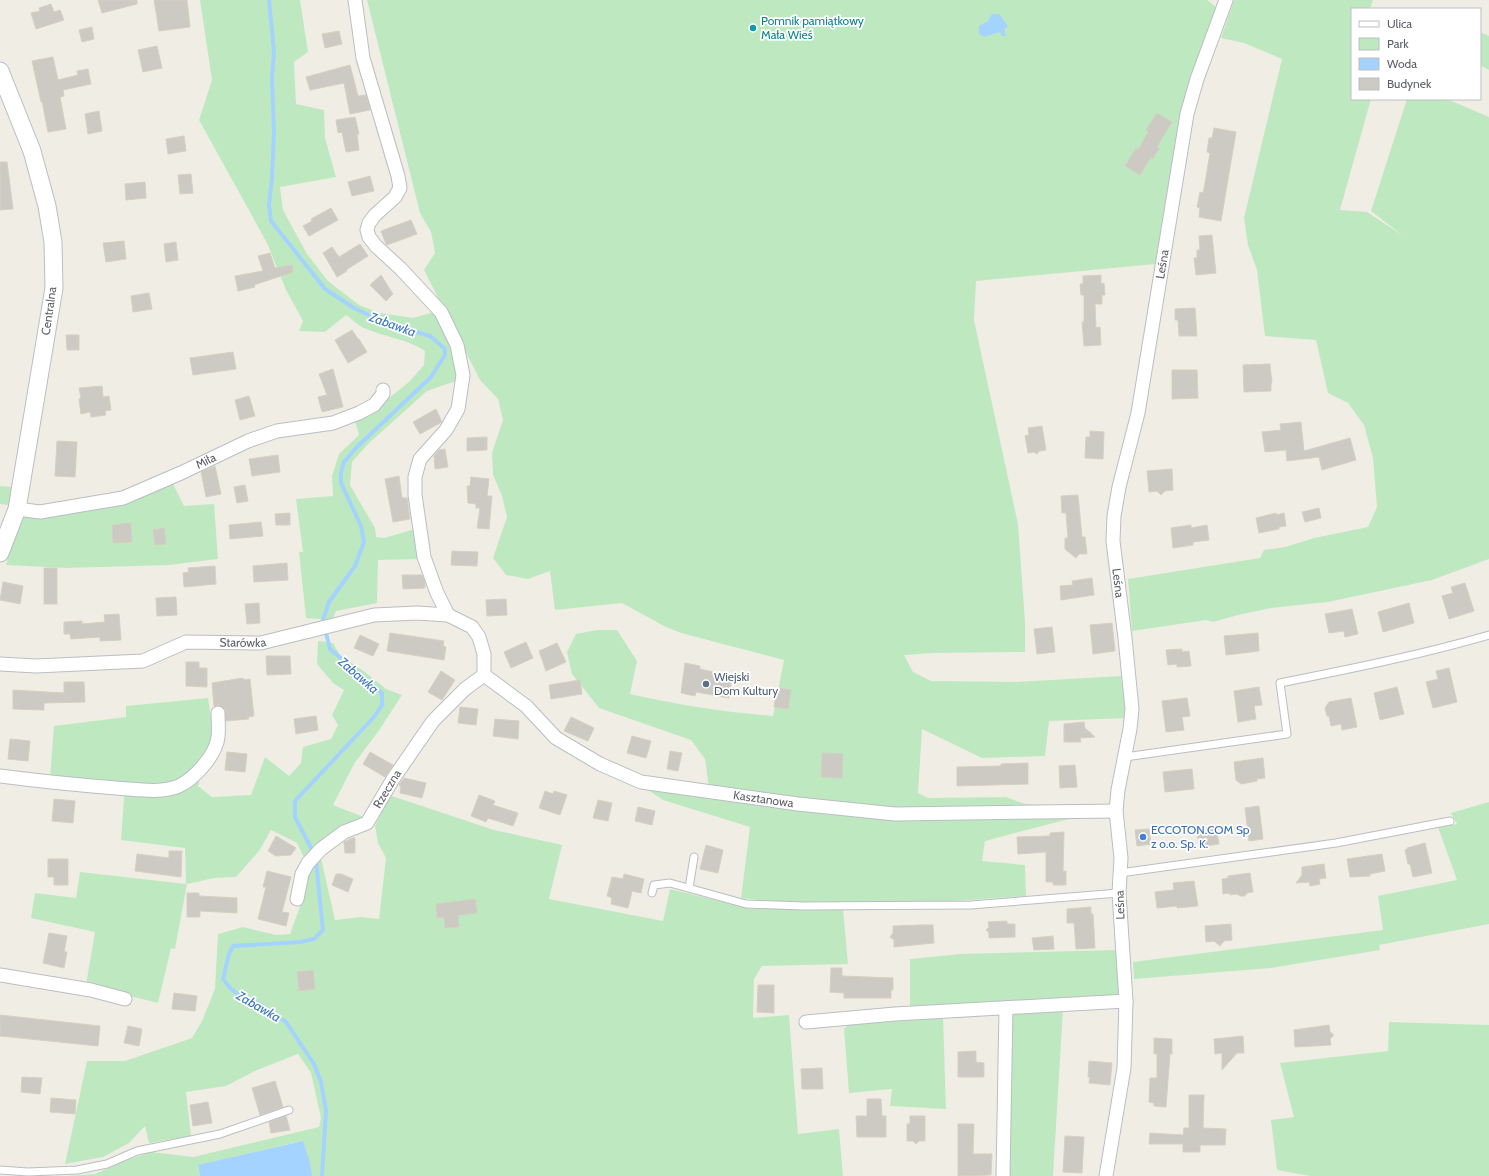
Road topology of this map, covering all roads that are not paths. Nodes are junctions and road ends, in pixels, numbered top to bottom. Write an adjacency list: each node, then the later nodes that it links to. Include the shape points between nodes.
1 (355, 0): 7 (street, via 363,58 400,188 395,197 369,223 369,237 441,312 457,345 463,376 458,409 446,430 420,459 415,477 415,495 424,557)
2 (1226, 0): 12 (street, Leśna, via 1187,114 1138,413 1114,516 1113,541 1132,709)
3 (0, 71): 5 (street, Centralna, via 32,151 47,206 53,242 54,288)
4 (383, 390): 5 (street, Miła, via 383,394 374,405 359,413 333,423 277,431 248,440 123,498 40,512)
5 (17, 509): 6 (street, Centralna)
6 (0, 553)
7 (448, 614): 9 (street, Starówka, via 374,615 261,643 186,642 143,661 36,666); 10 (street, Starówka, via 472,627 479,637 484,654)
8 (1489, 635): 12 (lane, via 1370,665 1280,683 1287,734)
9 (0, 664)
10 (484, 675): 14 (street, Kasztanowa, via 526,706 556,738 600,764 641,782 798,804 895,814); 21 (street, Rzeczna, via 433,721 393,779 367,823 344,832 308,863 302,874)
11 (218, 713): 13 (street, via 217,743 209,758 193,777 174,788 140,790 81,786)
12 (1125, 757): 14 (street, Leśna)
13 (0, 776)
14 (1116, 810): 17 (street, Leśna)
15 (1450, 821): 17 (lane, via 1336,843)
16 (694, 856): 18 (lane)
17 (1120, 873): 19 (street, Leśna)
18 (688, 888): 19 (lane, via 746,904 803,906 971,905); 20 (lane, via 670,883 654,885)
19 (1119, 893): 24 (street, Leśna)
20 (652, 894)
21 (297, 899)
22 (0, 975): 23 (street, via 91,990)
23 (125, 999)
24 (1126, 1001): 25 (street); 30 (street, Leśna, via 1124,1068)
25 (1006, 1008): 26 (street); 29 (street)
26 (806, 1022)
27 (289, 1110): 28 (lane, via 220,1134 137,1151 107,1164 77,1170)
28 (0, 1170)
29 (1003, 1176)
30 (1106, 1176)

